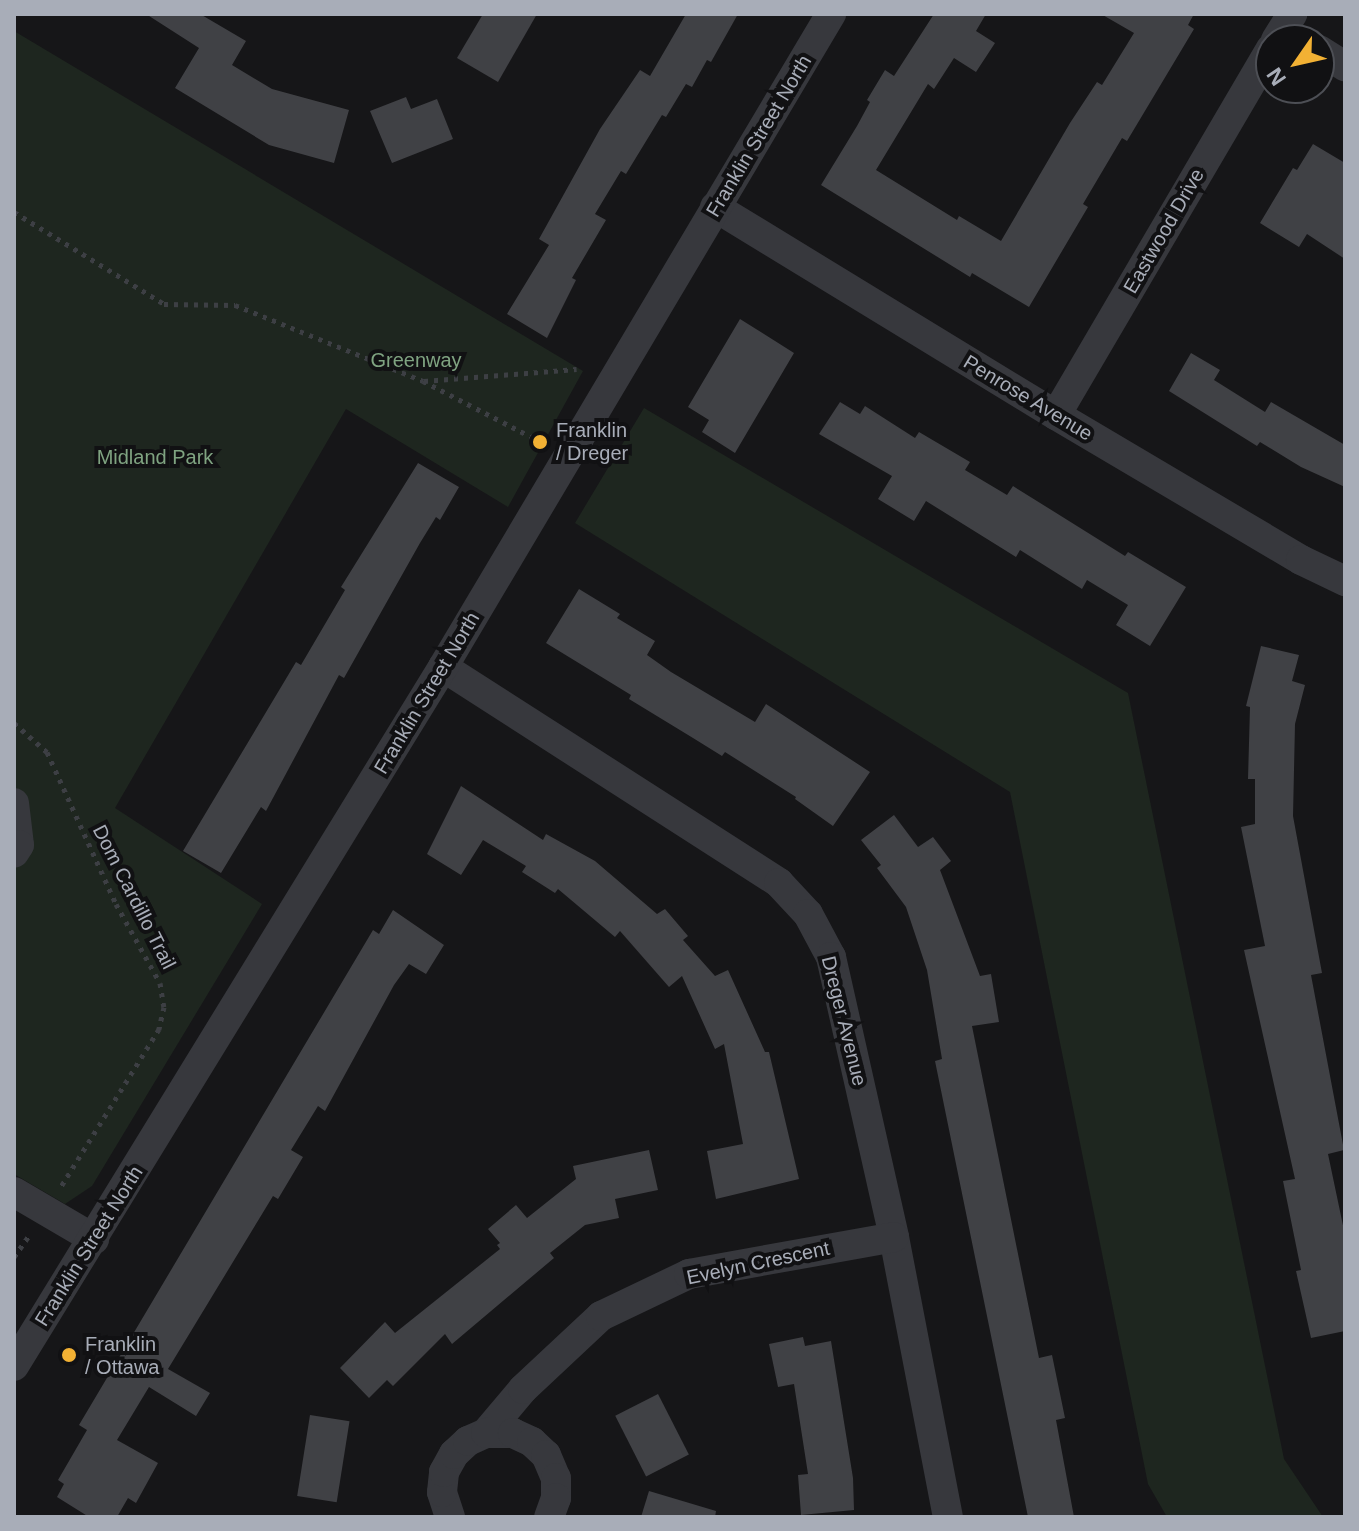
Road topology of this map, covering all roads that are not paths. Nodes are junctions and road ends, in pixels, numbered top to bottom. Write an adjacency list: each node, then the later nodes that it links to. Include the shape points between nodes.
1 (831, 14): 3 (street, Franklin Street North)
2 (1255, 84): 4 (street, Eastwood Drive)
3 (715, 207): 4 (street, Penrose Avenue); 6 (street, Franklin Street North)
4 (1056, 415): 5 (street, Penrose Avenue)
5 (1345, 581)
6 (443, 667): 10 (street, Dreger Avenue, via 779,883 808,914 831,957); 11 (street, Franklin Street North)
7 (14, 803): 8 (street, via 19,845)
8 (14, 853)
9 (14, 1192): 11 (street)
10 (894, 1237): 13 (street, Evelyn Crescent, via 689,1274 601,1316 523,1389); 16 (street, Dreger Avenue)
11 (94, 1239): 12 (street, Franklin Street North)
12 (14, 1366)
13 (486, 1433): 14 (street, Evelyn Crescent, via 461,1447 444,1472 442,1492); 15 (street, via 513,1433 546,1455 556,1478)
14 (450, 1517)
15 (549, 1517)
16 (948, 1517)

